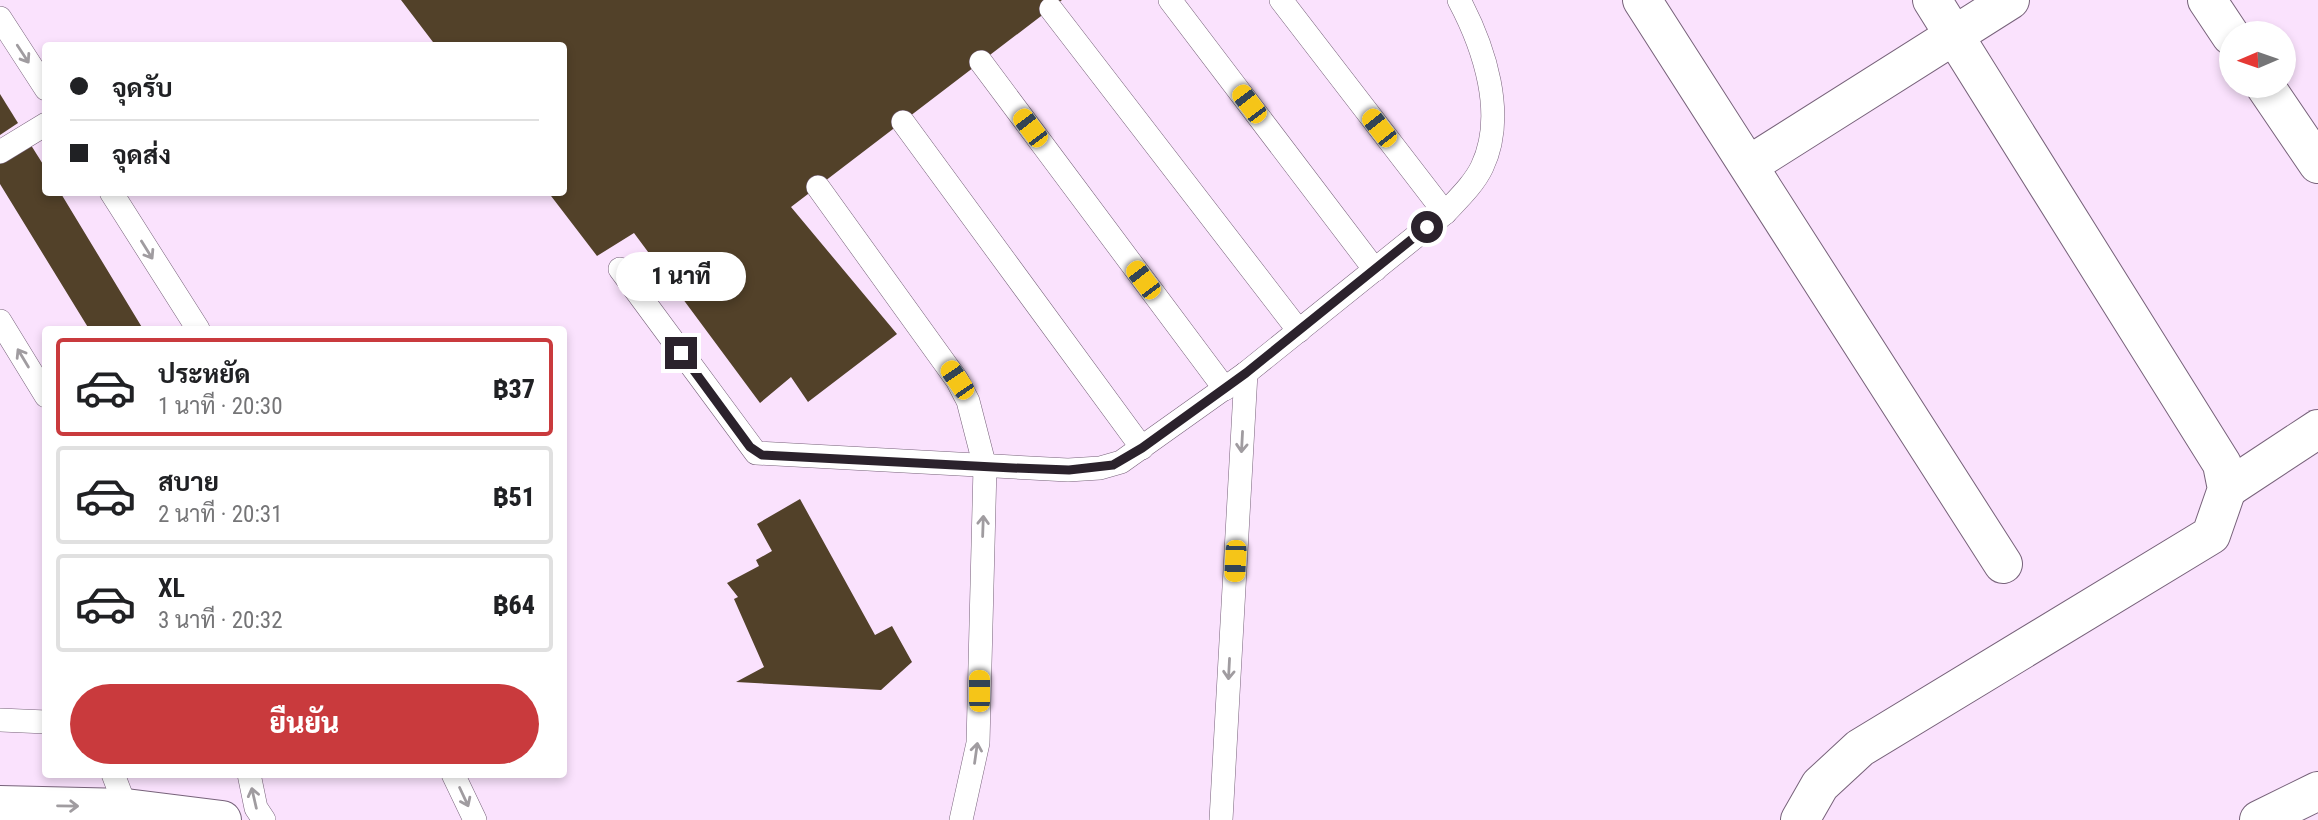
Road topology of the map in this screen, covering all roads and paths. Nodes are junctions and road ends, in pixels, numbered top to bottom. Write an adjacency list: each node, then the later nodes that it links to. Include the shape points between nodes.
1 (1170, 0): 24 (lane)
2 (1281, 0): 22 (lane)
3 (1459, 0): 22 (lane, via 1484,56 1491,122 1483,166)
4 (1642, 0): 19 (street)
5 (1933, 0): 11 (street)
6 (2010, 0): 11 (street)
7 (2207, 0): 10 (street)
8 (1051, 9): 27 (lane)
9 (0, 18): 13 (lane, one-way to 13)
10 (2221, 21)
11 (1954, 34): 19 (street); 34 (street, via 2222,464)
12 (981, 62): 30 (lane)
13 (42, 83)
14 (2273, 98): 18 (street)
15 (903, 122): 32 (lane)
16 (42, 126): 17 (lane)
17 (0, 152)
18 (2318, 164)
19 (1749, 165): 35 (street)
20 (818, 187): 33 (lane, via 957,380 968,401)
21 (114, 196): 26 (lane, one-way to 26)
22 (1445, 213): 24 (lane)
23 (620, 269): 33 (lane, via 755,453)
24 (1375, 270): 27 (lane)
25 (0, 321): 29 (lane, one-way to 25)
26 (196, 326)
27 (1299, 331): 28 (lane)
28 (1246, 373): 30 (lane); 47 (lane, one-way to 47)
29 (42, 389)
30 (1225, 389): 32 (lane)
31 (2318, 429): 34 (street)
32 (1142, 448): 33 (lane, via 1121,462 1100,468)
33 (985, 467): 46 (lane, one-way to 33, via 978,743)
34 (2227, 489): 48 (street, via 2211,535 1860,748 1820,785)
35 (2003, 564)
36 (0, 720): 37 (lane)
37 (42, 722)
38 (250, 778): 44 (lane, one-way to 38, via 256,808)
39 (455, 778): 45 (lane, one-way to 45)
40 (120, 791): 42 (street, one-way to 40); 43 (street)
41 (2318, 791): 49 (street)
42 (0, 805)
43 (222, 820)
44 (264, 820)
45 (475, 820)
46 (961, 820)
47 (1221, 820)
48 (1800, 820)
49 (2259, 820)

